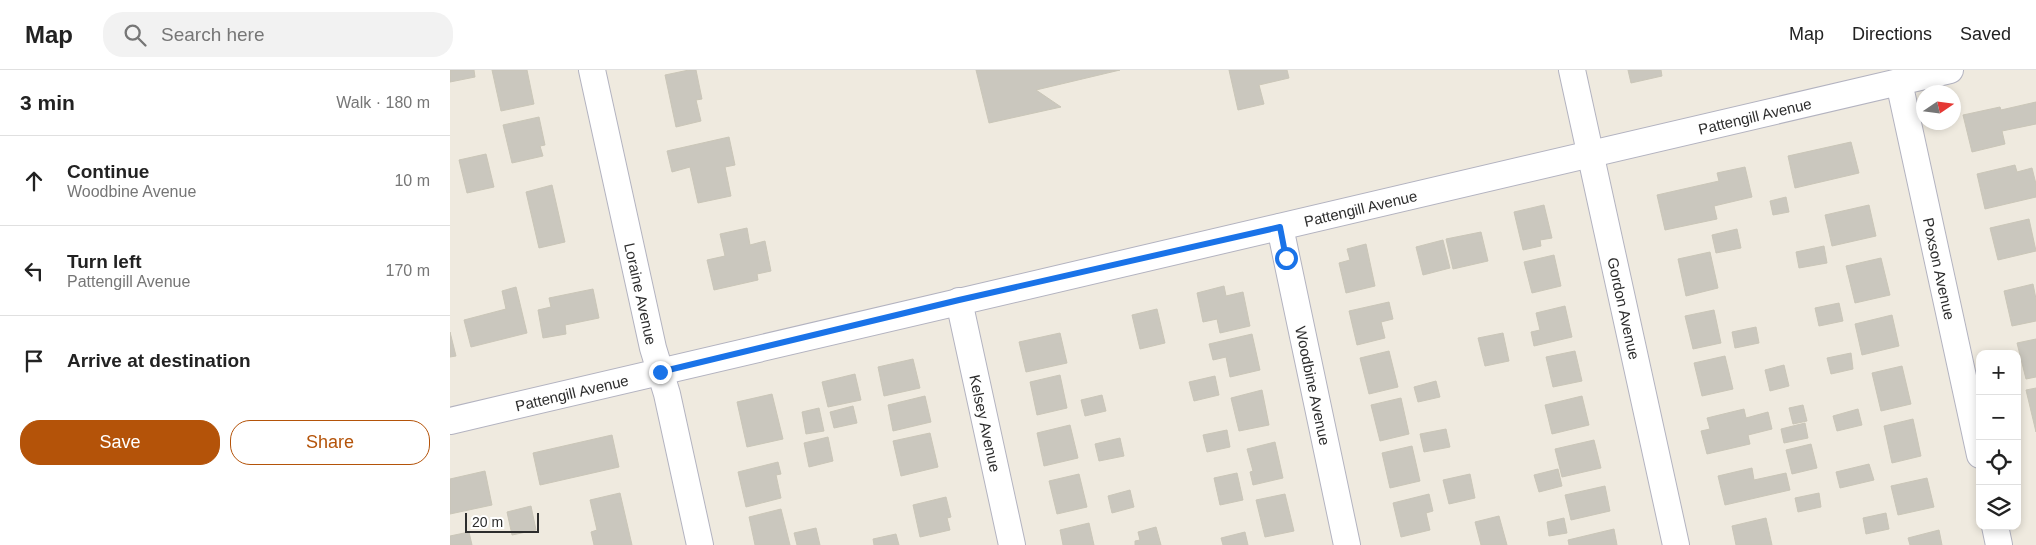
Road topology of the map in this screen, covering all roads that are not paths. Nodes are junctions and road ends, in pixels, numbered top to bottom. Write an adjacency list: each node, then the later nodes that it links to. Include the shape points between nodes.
1 (592, 70): 8 (street, Loraine Avenue)
2 (1572, 70): 5 (street, Gordon Avenue)
3 (1950, 70): 4 (street, Pattengill Avenue)
4 (1898, 82): 5 (street, Pattengill Avenue); 10 (street, Poxson Avenue)
5 (1591, 153): 6 (street, Pattengill Avenue); 15 (street, Gordon Avenue)
6 (1280, 227): 7 (street, Pattengill Avenue); 14 (street, Woodbine Avenue)
7 (959, 300): 8 (street, Pattengill Avenue); 13 (street, Kelsey Avenue)
8 (660, 372): 9 (street, Pattengill Avenue); 12 (street, Loraine Avenue)
9 (450, 421)
10 (1977, 440)
11 (1996, 530): 16 (street)
12 (700, 545)
13 (1012, 545)
14 (1348, 545)
15 (1676, 545)
16 (1999, 545)

